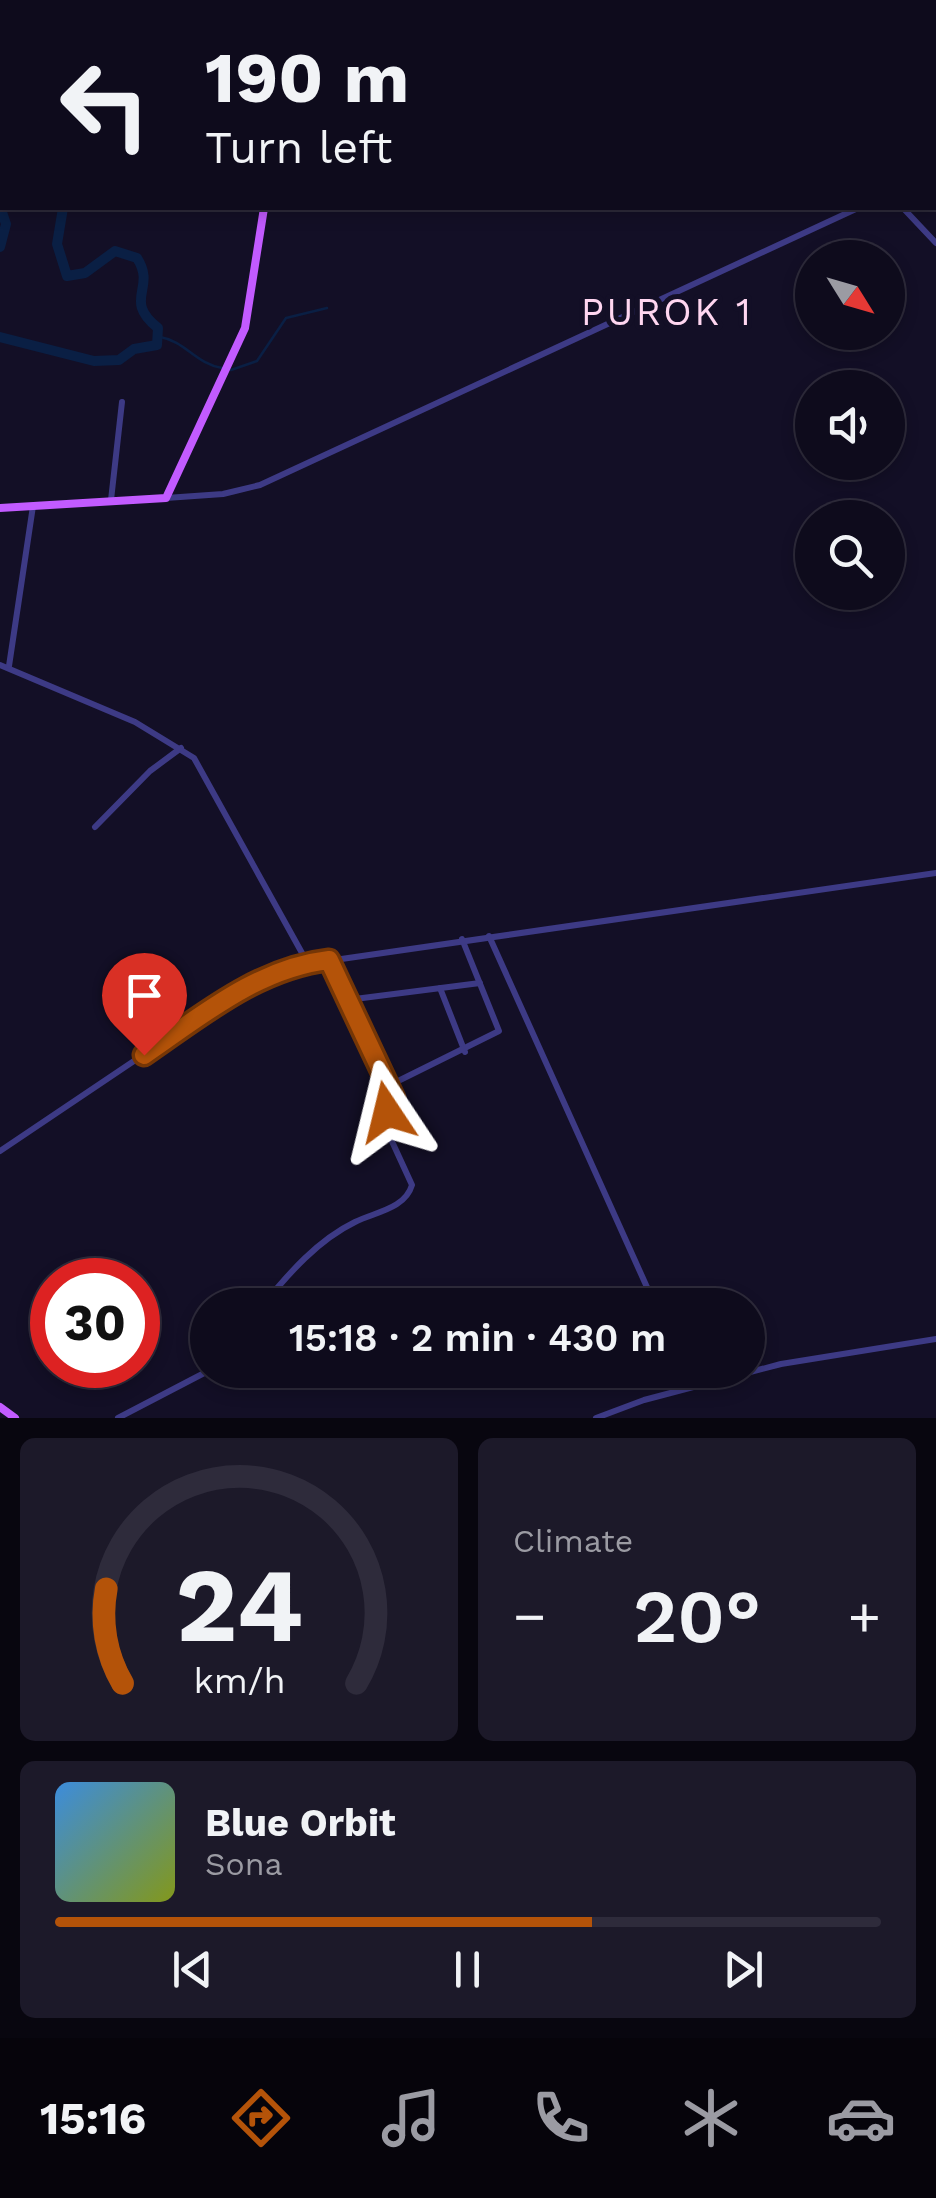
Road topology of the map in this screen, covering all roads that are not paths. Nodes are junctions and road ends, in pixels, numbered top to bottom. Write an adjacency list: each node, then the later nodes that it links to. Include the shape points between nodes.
1 (264, 210): 6 (main road, via 245,328)
2 (854, 210): 6 (street, via 260,485)
3 (905, 210): 4 (street)
4 (936, 243)
5 (122, 402): 7 (street)
6 (166, 498): 7 (main road)
7 (111, 500): 8 (main road)
8 (33, 506): 9 (main road); 10 (street)
9 (0, 508)
10 (4, 666): 11 (street)
11 (181, 748): 12 (street); 17 (street, via 199,764)
12 (95, 827)
13 (936, 872): 14 (street)
14 (489, 936): 15 (street); 25 (street)
15 (462, 939): 16 (street); 18 (street)
16 (329, 960): 17 (street); 20 (street)
17 (307, 962): 23 (street, via 235,994)
18 (480, 983): 19 (street); 21 (street, via 499,1031)
19 (440, 988): 20 (street); 21 (street)
20 (347, 1000): 22 (street)
21 (464, 1052): 22 (street)
22 (388, 1086): 24 (street, via 394,1102 384,1124 410,1191 333,1234)
23 (0, 1151)
24 (279, 1288)
25 (647, 1288)
26 (936, 1338): 27 (street)
27 (765, 1368)
28 (190, 1380): 32 (street)
29 (685, 1388): 33 (street)
30 (0, 1407): 31 (main road)
31 (15, 1418)
32 (118, 1418)
33 (596, 1418)

